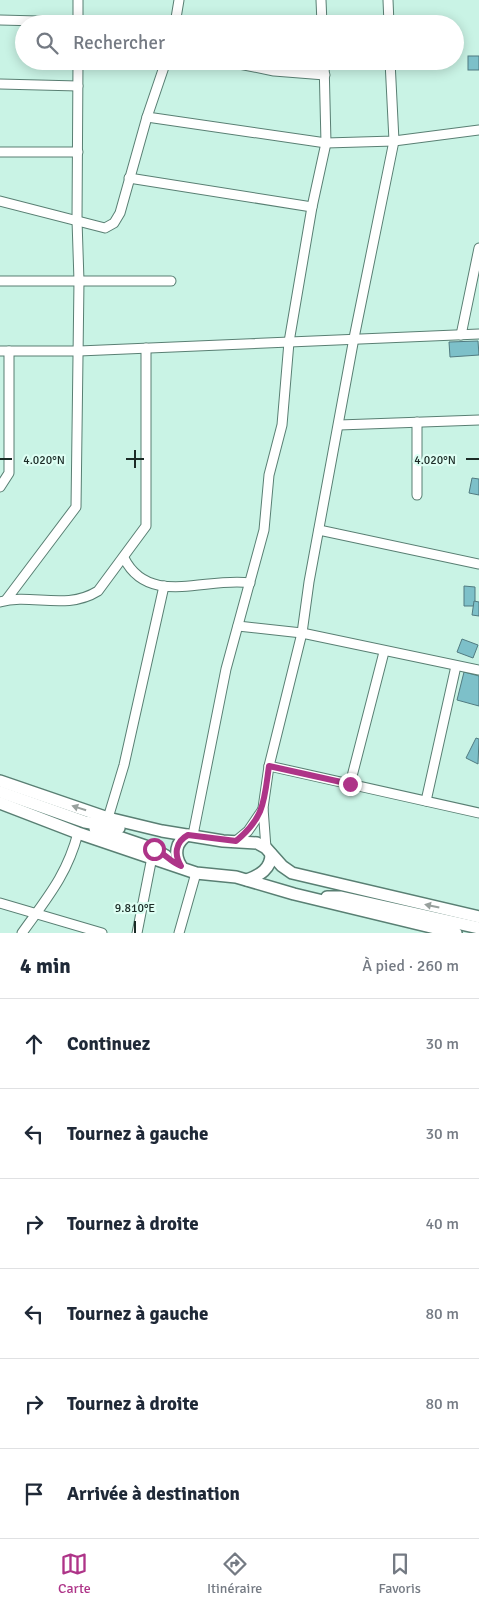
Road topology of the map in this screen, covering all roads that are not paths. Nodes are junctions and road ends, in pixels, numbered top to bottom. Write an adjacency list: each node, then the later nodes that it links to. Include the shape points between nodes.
1 (78, 0): 5 (street)
2 (179, 0): 6 (street)
3 (321, 0): 7 (street)
4 (388, 0): 8 (street)
5 (78, 15)
6 (176, 15)
7 (322, 15)
8 (389, 15)
9 (0, 20): 10 (street)
10 (15, 21)
11 (78, 70): 18 (street)
12 (163, 70): 19 (street)
13 (269, 70): 16 (street)
14 (325, 70): 16 (street)
15 (390, 70): 21 (street)
16 (325, 75): 22 (street)
17 (0, 84): 18 (street)
18 (78, 86): 24 (street)
19 (147, 117): 22 (street); 25 (street)
20 (479, 130): 21 (street)
21 (394, 141): 22 (street); 35 (street)
22 (326, 143): 27 (street)
23 (0, 152): 24 (street)
24 (78, 152): 28 (street)
25 (129, 178): 27 (street); 28 (street, via 120,213 114,223 105,228)
26 (0, 201): 28 (street)
27 (312, 207): 36 (street)
28 (77, 220): 30 (street)
29 (479, 248): 34 (street)
30 (79, 281): 31 (street); 32 (street); 39 (street)
31 (172, 281)
32 (0, 282)
33 (479, 334): 34 (street)
34 (461, 335): 35 (street)
35 (354, 338): 36 (street); 42 (street)
36 (289, 342): 37 (street); 48 (street, via 282,425 269,475 264,530)
37 (146, 348): 39 (street); 46 (street, via 146,526)
38 (4, 351): 39 (street); 43 (street, via 9,473)
39 (79, 351): 50 (street, via 76,507)
40 (479, 420): 41 (street)
41 (417, 422): 42 (street); 44 (street)
42 (339, 425): 45 (street)
43 (0, 487)
44 (417, 495)
45 (319, 530): 47 (street); 52 (street)
46 (124, 558): 49 (street, via 139,578); 50 (street, via 98,591 90,596 43,602)
47 (479, 564)
48 (250, 583): 49 (street); 51 (street)
49 (164, 586): 64 (street, via 124,765)
50 (3, 601)
51 (238, 626): 52 (street); 67 (street)
52 (302, 634): 53 (street); 56 (street)
53 (384, 652): 54 (street); 58 (street)
54 (456, 666): 55 (street); 60 (street)
55 (479, 670)
56 (269, 766): 58 (street); 62 (street)
57 (0, 781): 64 (main road, one-way to 57)
58 (350, 784): 60 (street)
59 (0, 792): 65 (main road)
60 (426, 801): 63 (street)
61 (0, 803): 66 (main road)
62 (263, 808): 68 (street, via 248,831); 69 (street)
63 (479, 813)
64 (108, 818): 67 (main road)
65 (85, 822): 67 (main road, via 156,835); 71 (main road, via 98,831 162,852)
66 (78, 833): 70 (main road); 78 (street, via 63,876)
67 (186, 834): 68 (main road); 71 (main road, via 176,850)
68 (236, 841): 69 (main road, via 247,841)
69 (268, 851): 73 (main road); 74 (main road, via 269,864)
70 (152, 857): 71 (main road); 83 (street)
71 (176, 864): 72 (main road)
72 (196, 872): 74 (main road); 84 (street)
73 (292, 873): 76 (main road, via 303,884); 79 (main road, one-way to 73)
74 (247, 880): 75 (main road)
75 (280, 890): 76 (main road); 85 (main road)
76 (341, 897): 80 (main road)
77 (0, 903): 78 (street)
78 (35, 915): 81 (street); 82 (street)
79 (479, 917)
80 (479, 928)
81 (22, 933)
82 (102, 933)
83 (137, 933)
84 (179, 933)
85 (456, 933)

